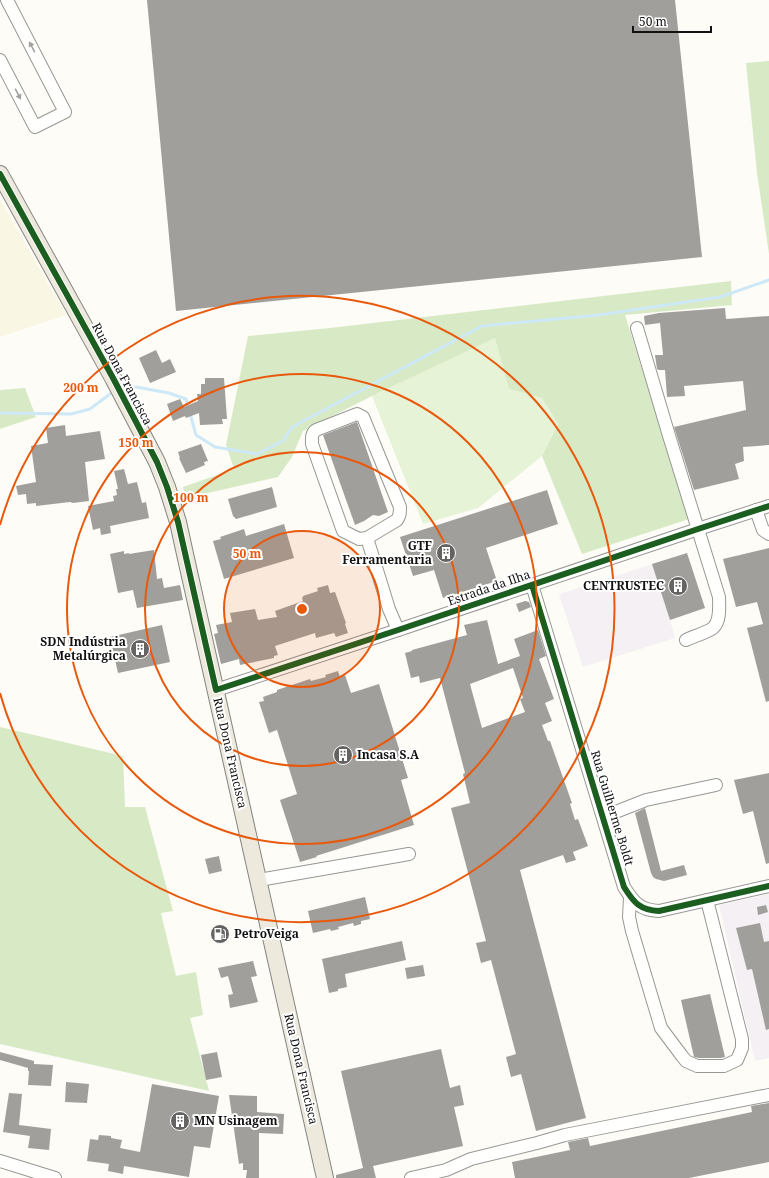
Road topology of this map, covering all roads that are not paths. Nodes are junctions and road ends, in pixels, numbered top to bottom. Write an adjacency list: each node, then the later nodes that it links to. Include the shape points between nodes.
1 (7, 0): 2 (street, one-way to 1, via 35,127 65,112)
2 (0, 60)
3 (0, 174): 13 (main road, Rua Dona Francisca, via 120,391 168,487)
4 (637, 328): 7 (street)
5 (769, 506): 6 (street, Estrada da Ilha)
6 (756, 510): 7 (street, Estrada da Ilha); 8 (street, via 763,530)
7 (698, 529): 10 (street, Estrada da Ilha); 12 (street, via 719,597 720,610 713,628)
8 (769, 534)
9 (367, 538): 9 (street, via 397,520 400,507 363,417 358,414 316,430 312,436 312,444 343,531 359,539); 11 (street)
10 (532, 585): 11 (street, Estrada da Ilha); 15 (street, Rua Guilherme Boldt)
11 (398, 630): 13 (street, Estrada da Ilha)
12 (686, 640)
13 (216, 690): 17 (main road, Rua Dona Francisca)
14 (716, 785): 15 (street, via 646,800)
15 (603, 817): 19 (street, Rua Guilherme Boldt, via 624,887)
16 (409, 854): 17 (street)
17 (258, 880): 24 (main road, Rua Dona Francisca)
18 (769, 886): 20 (street, Rua Guilherme Boldt)
19 (630, 897): 20 (street, Rua Guilherme Boldt, via 638,906 648,911 659,911); 20 (street, via 629,917 632,930 661,1028 686,1061 696,1066 724,1066 738,1060 742,1039)
20 (707, 900)
21 (769, 1095): 25 (street, via 565,1135)
22 (0, 1161): 23 (street)
23 (55, 1178)
24 (325, 1178)
25 (411, 1178)

